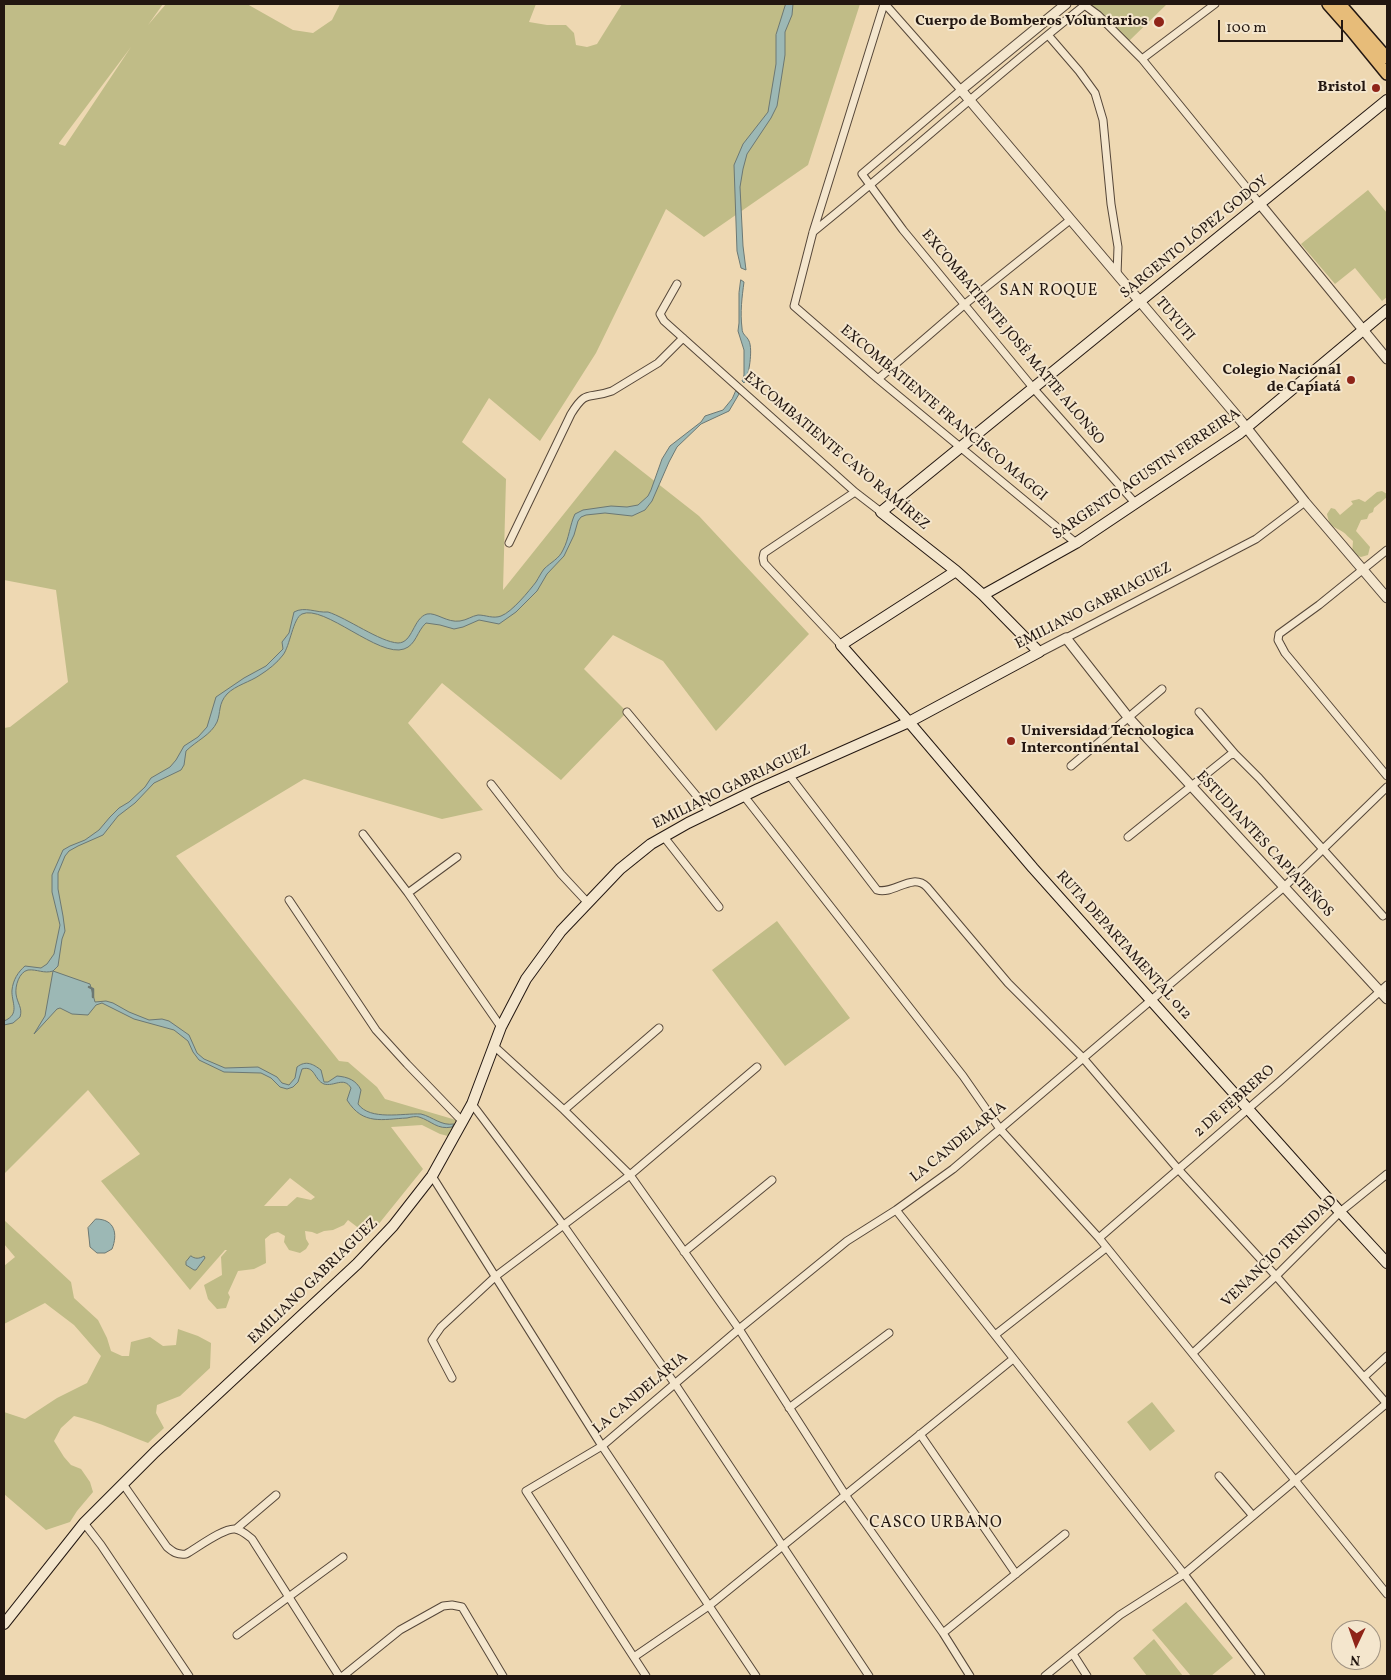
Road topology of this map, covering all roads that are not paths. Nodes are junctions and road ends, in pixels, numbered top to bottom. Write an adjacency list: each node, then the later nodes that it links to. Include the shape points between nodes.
1 (884, 4): 11 (street); 17 (street)
2 (1066, 4): 11 (street)
3 (1215, 4): 9 (street)
4 (1328, 4): 10 (highway)
5 (1340, 4): 8 (highway)
6 (1084, 5): 7 (street); 9 (street)
7 (1048, 34): 13 (street); 18 (street, via 1095,93 1103,120 1118,247)
8 (1387, 58)
9 (1142, 59): 15 (street)
10 (1387, 74)
11 (961, 90): 13 (street, TUYUTI); 14 (street, via 862,174)
12 (1387, 100): 15 (main road, SARGENTO LÓPEZ GODOY)
13 (970, 101): 14 (street); 16 (street, TUYUTI)
14 (872, 185): 17 (street); 21 (street, EXCOMBATIENTE JOSÉ MATTE ALONSO, via 903,230)
15 (1260, 204): 20 (main road, SARGENTO LÓPEZ GODOY); 23 (street)
16 (1070, 220): 18 (street, TUYUTI); 21 (street)
17 (814, 232): 26 (street, EXCOMBATIENTE FRANCISCO MAGGI, via 794,306)
18 (1118, 275): 20 (street, TUYUTI)
19 (677, 284): 24 (street, EXCOMBATIENTE CAYO RAMÍREZ, via 660,314)
20 (1140, 301): 27 (main road, SARGENTO LÓPEZ GODOY); 28 (street, TUYUTI)
21 (965, 304): 26 (street); 27 (street, EXCOMBATIENTE JOSÉ MATTE ALONSO)
22 (1387, 310): 23 (main road, SARGENTO AGUSTIN FERREIRA)
23 (1364, 330): 25 (street); 28 (main road, SARGENTO AGUSTIN FERREIRA)
24 (683, 338): 30 (street, EXCOMBATIENTE CAYO RAMÍREZ); 34 (street, via 658,363 612,391 582,398 578,402)
25 (1387, 359)
26 (878, 379): 29 (street, EXCOMBATIENTE FRANCISCO MAGGI)
27 (1034, 389): 29 (main road, SARGENTO LÓPEZ GODOY); 32 (street, EXCOMBATIENTE JOSÉ MATTE ALONSO)
28 (1247, 428): 31 (street, TUYUTI); 32 (main road, SARGENTO AGUSTIN FERREIRA)
29 (961, 448): 33 (main road, SARGENTO LÓPEZ GODOY); 35 (street, EXCOMBATIENTE FRANCISCO MAGGI)
30 (855, 492): 33 (street, EXCOMBATIENTE CAYO RAMÍREZ); 42 (street, via 764,553 763,558 764,563)
31 (1305, 502): 37 (street, TUYUTI); 41 (street, EMILIANO GABRIAGUEZ, via 1256,540)
32 (1136, 504): 35 (main road, SARGENTO AGUSTIN FERREIRA)
33 (881, 512): 38 (main road, EXCOMBATIENTE CAYO RAMÍREZ)
34 (509, 543)
35 (1076, 543): 39 (main road, SARGENTO AGUSTIN FERREIRA)
36 (1387, 550): 37 (street)
37 (1363, 570): 40 (street, TUYUTI); 52 (street, via 1279,634 1278,640 1285,653)
38 (956, 571): 39 (main road, EXCOMBATIENTE CAYO RAMÍREZ); 42 (main road)
39 (983, 595): 43 (main road, EXCOMBATIENTE CAYO RAMÍREZ)
40 (1387, 598)
41 (1066, 638): 43 (street, EMILIANO GABRIAGUEZ); 47 (street, ESTUDIANTES CAPIATEÑOS)
42 (841, 645): 48 (main road, RUTA DEPARTAMENTAL 012)
43 (1039, 652): 48 (main road, EMILIANO GABRIAGUEZ)
44 (1162, 689): 47 (street)
45 (627, 712): 57 (street)
46 (1199, 712): 49 (street)
47 (1128, 717): 50 (street); 54 (street, ESTUDIANTES CAPIATEÑOS)
48 (909, 722): 51 (main road, EMILIANO GABRIAGUEZ); 72 (main road, RUTA DEPARTAMENTAL 012)
49 (1235, 754): 54 (street); 61 (street)
50 (1071, 766)
51 (789, 775): 56 (main road, EMILIANO GABRIAGUEZ); 76 (street, via 877,890 887,892 912,882 923,883 1008,982)
52 (1387, 776)
53 (491, 784): 66 (street, via 561,874)
54 (1192, 787): 60 (street); 63 (street, ESTUDIANTES CAPIATEÑOS)
55 (1387, 788): 61 (street, LA CANDELARIA)
56 (744, 796): 57 (main road, EMILIANO GABRIAGUEZ); 82 (street)
57 (710, 812): 59 (main road, EMILIANO GABRIAGUEZ)
58 (363, 834): 64 (street)
59 (664, 837): 66 (main road, EMILIANO GABRIAGUEZ, via 620,869); 67 (street)
60 (1128, 837)
61 (1323, 850): 63 (street, LA CANDELARIA); 68 (street)
62 (457, 857): 64 (street)
63 (1284, 887): 70 (street, ESTUDIANTES CAPIATEÑOS); 72 (street, LA CANDELARIA)
64 (408, 893): 73 (street)
65 (289, 900): 81 (street, via 376,1030)
66 (588, 903): 73 (main road, EMILIANO GABRIAGUEZ, via 561,931 526,979)
67 (719, 907)
68 (1383, 916)
69 (1387, 985): 70 (street, 2 DE FEBRERO)
70 (1380, 991): 71 (street, ESTUDIANTES CAPIATEÑOS); 79 (street, 2 DE FEBRERO)
71 (1387, 999)
72 (1151, 1001): 76 (street, LA CANDELARIA); 79 (main road, RUTA DEPARTAMENTAL 012)
73 (501, 1026): 75 (main road, EMILIANO GABRIAGUEZ)
74 (659, 1028): 80 (street)
75 (494, 1046): 78 (main road, EMILIANO GABRIAGUEZ); 80 (street)
76 (1083, 1058): 82 (street, LA CANDELARIA); 83 (street)
77 (757, 1067): 85 (street)
78 (472, 1104): 81 (main road, EMILIANO GABRIAGUEZ); 90 (street)
79 (1248, 1108): 83 (street, 2 DE FEBRERO); 89 (main road, RUTA DEPARTAMENTAL 012)
80 (564, 1110): 85 (street)
81 (462, 1121): 86 (main road, EMILIANO GABRIAGUEZ)
82 (1000, 1129): 88 (street, LA CANDELARIA, via 953,1169); 91 (street)
83 (1178, 1169): 91 (street, 2 DE FEBRERO); 96 (street)
84 (1387, 1174): 89 (street, VENANCIO TRINIDAD)
85 (630, 1175): 90 (street); 93 (street)
86 (432, 1176): 95 (street); 112 (main road, EMILIANO GABRIAGUEZ, via 394,1226 357,1264)
87 (772, 1180): 93 (street)
88 (896, 1210): 97 (street, LA CANDELARIA, via 847,1241); 99 (street)
89 (1340, 1212): 94 (main road, RUTA DEPARTAMENTAL 012); 96 (street, VENANCIO TRINIDAD)
90 (564, 1226): 95 (street); 105 (street)
91 (1099, 1238): 92 (street)
92 (1106, 1248): 99 (street); 100 (street)
93 (684, 1252): 97 (street)
94 (1387, 1263)
95 (496, 1276): 104 (street, via 441,1327 432,1340); 109 (street)
96 (1276, 1276): 100 (street, VENANCIO TRINIDAD); 103 (street)
97 (739, 1329): 105 (street, LA CANDELARIA); 107 (street)
98 (889, 1333): 107 (street)
99 (995, 1335): 102 (street)
100 (1193, 1353): 111 (street)
101 (1387, 1356): 103 (street)
102 (1013, 1359): 108 (street); 122 (street)
103 (1364, 1377): 106 (street)
104 (452, 1378)
105 (674, 1384): 109 (street, LA CANDELARIA); 119 (street)
106 (1387, 1404): 111 (street)
107 (789, 1408): 114 (street)
108 (920, 1434): 114 (street); 121 (street)
109 (602, 1446): 125 (street); 130 (street, LA CANDELARIA, via 526,1491)
110 (1219, 1476): 115 (street)
111 (1295, 1481): 115 (street); 123 (street)
112 (123, 1484): 116 (main road, EMILIANO GABRIAGUEZ); 117 (street, via 174,1553 186,1554 227,1530)
113 (276, 1495): 117 (street)
114 (846, 1496): 119 (street); 127 (street)
115 (1253, 1516): 122 (street)
116 (84, 1523): 126 (main road, EMILIANO GABRIAGUEZ); 131 (street)
117 (236, 1529): 124 (street, via 252,1539)
118 (1065, 1534): 121 (street)
119 (782, 1547): 125 (street); 136 (street)
120 (343, 1557): 124 (street)
121 (1016, 1574): 127 (street)
122 (1184, 1574): 129 (street, via 1120,1615); 140 (street)
123 (1387, 1594)
124 (289, 1596): 128 (street); 132 (street)
125 (710, 1605): 130 (street); 135 (street)
126 (4, 1624)
127 (943, 1633): 137 (street)
128 (238, 1635)
129 (1073, 1654): 138 (street); 139 (street)
130 (634, 1657): 134 (street)
131 (189, 1676)
132 (341, 1676): 133 (street, via 400,1630 452,1604 462,1607)
133 (503, 1676)
134 (646, 1676)
135 (756, 1676)
136 (869, 1676)
137 (970, 1676)
138 (1045, 1676)
139 (1087, 1676)
140 (1261, 1676)

